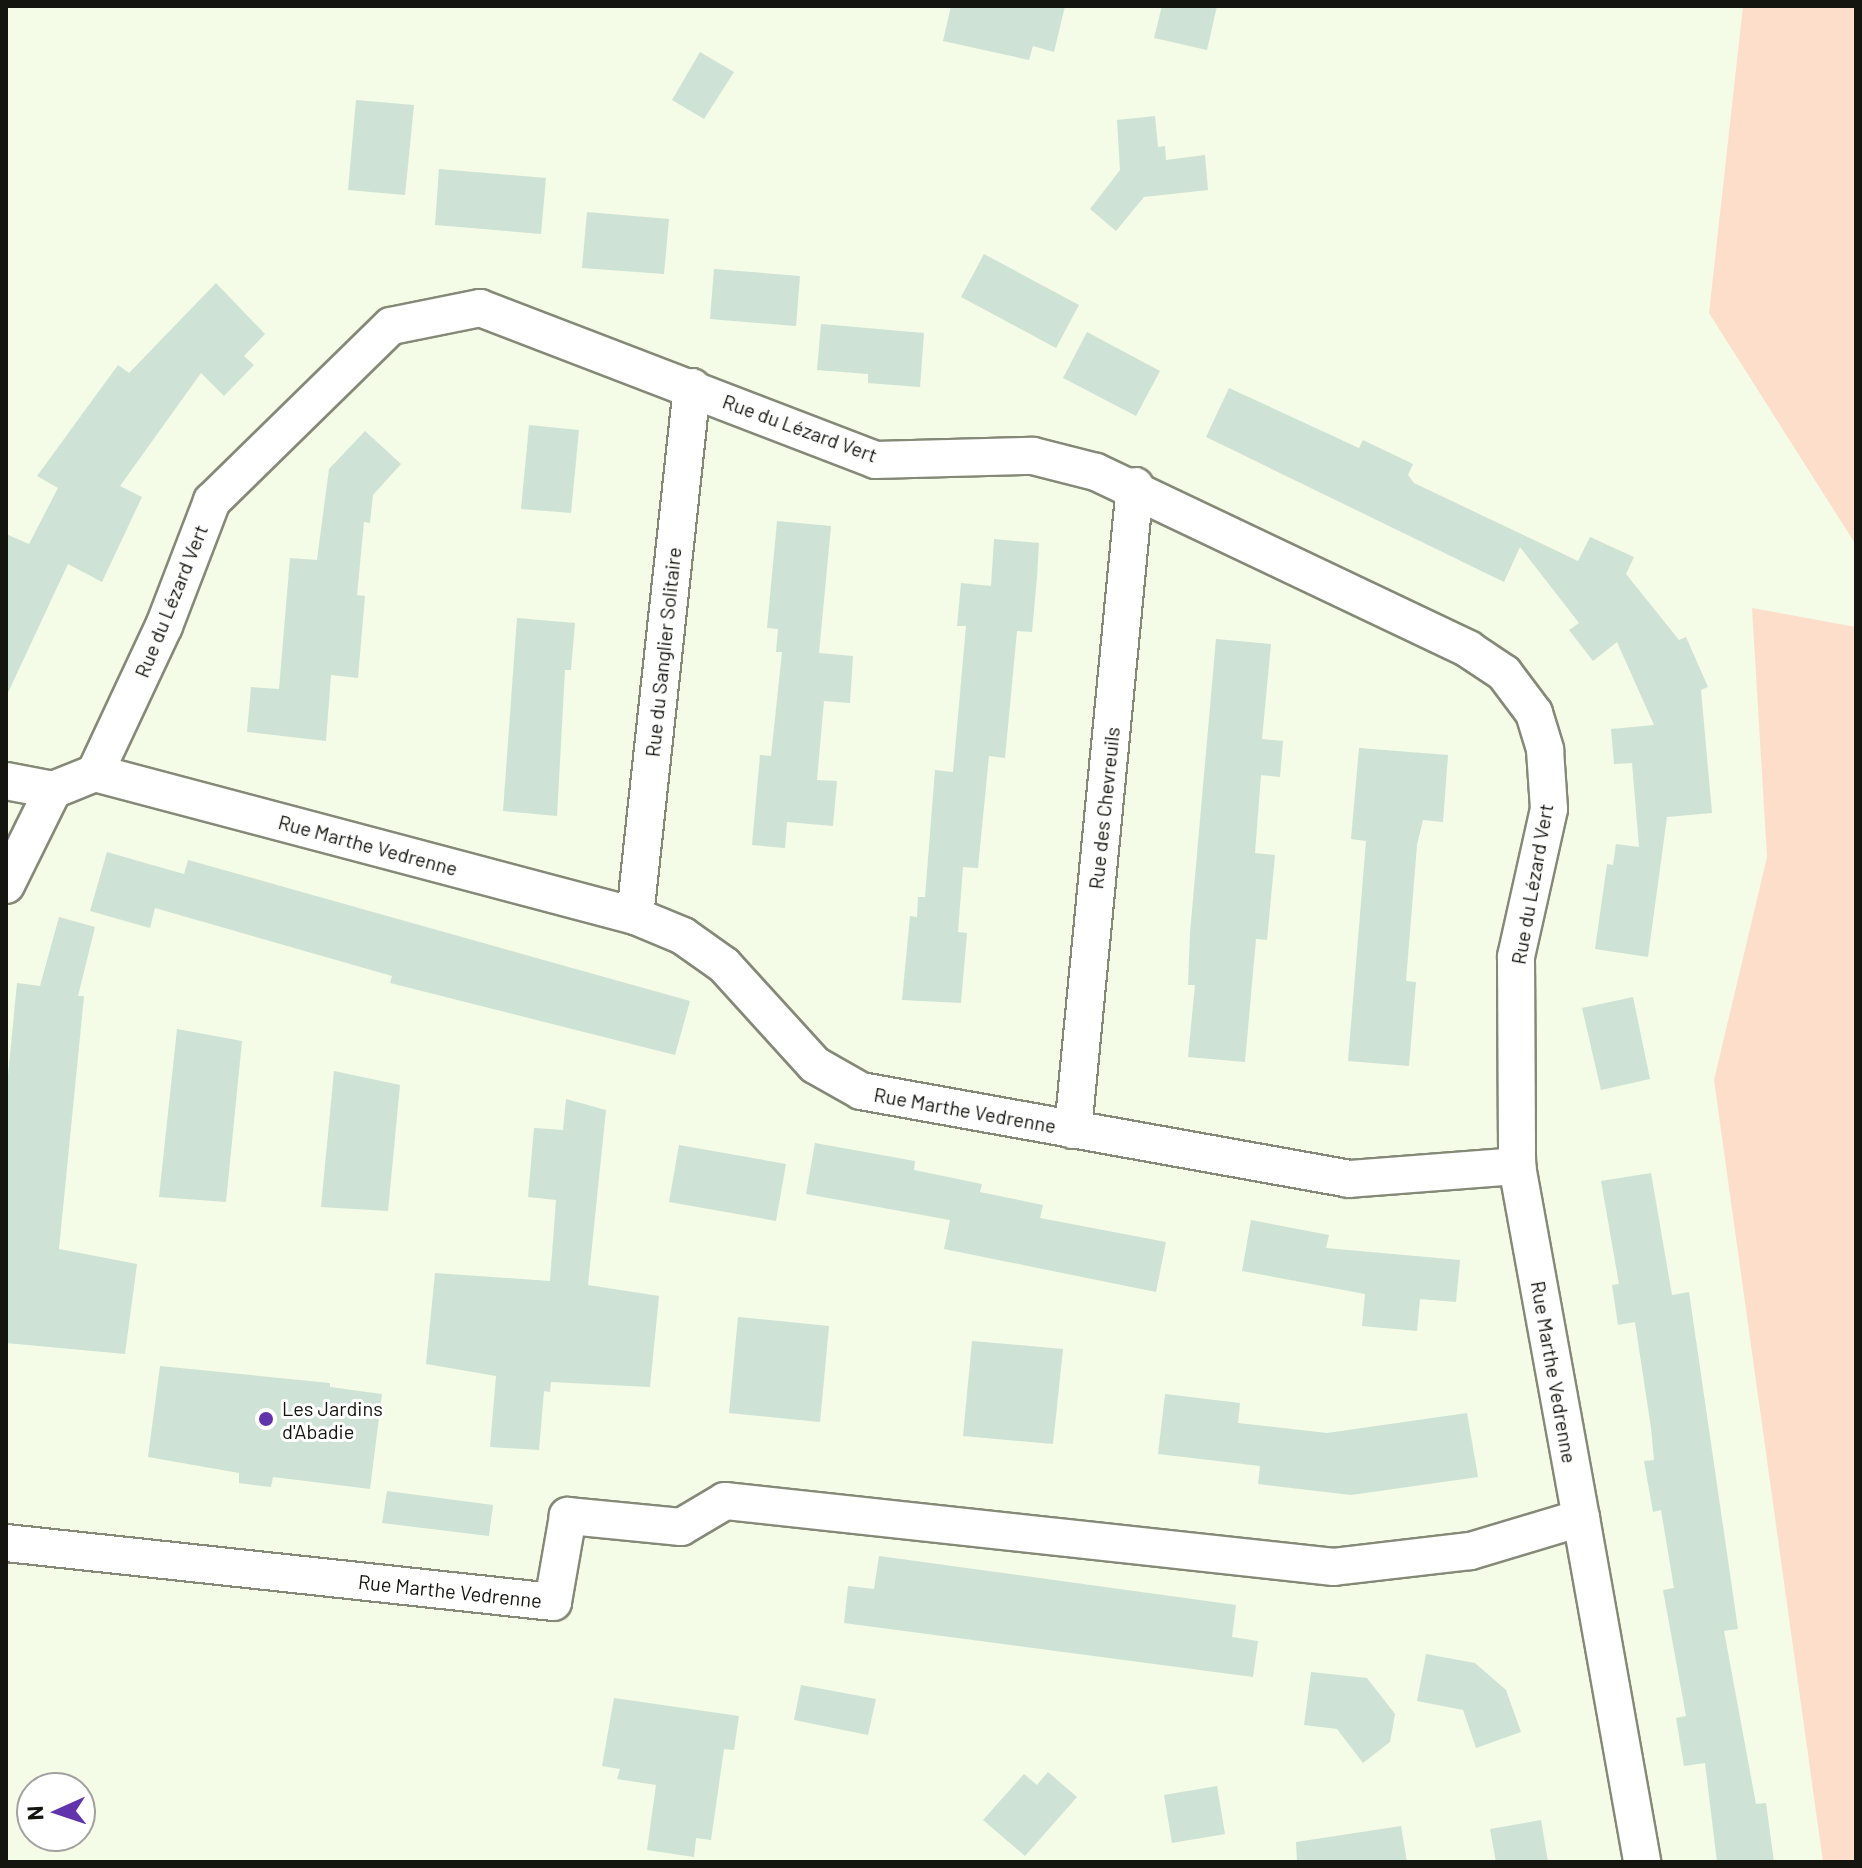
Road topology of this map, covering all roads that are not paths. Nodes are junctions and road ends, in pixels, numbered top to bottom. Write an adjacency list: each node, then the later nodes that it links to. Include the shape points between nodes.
1 (692, 387): 2 (street, Rue du Lézard Vert, via 875,460 1033,456); 3 (street, Rue du Lézard Vert, via 480,308 391,326 212,501 164,626); 7 (street, Rue du Sanglier Solitaire)
2 (1135, 486): 8 (street, Rue des Chevreuils); 9 (street, Rue du Lézard Vert, via 1468,649 1504,673 1534,713 1545,750 1549,809 1516,957)
3 (95, 773): 5 (street); 7 (street, Rue Marthe Vedrenne)
4 (6, 781): 5 (street)
5 (53, 790): 6 (street)
6 (6, 885)
7 (635, 916): 8 (street, Rue Marthe Vedrenne, via 683,936 724,965 815,1065 861,1091)
8 (1073, 1130): 9 (street, Rue Marthe Vedrenne, via 1349,1179)
9 (1517, 1166): 10 (street, Rue Marthe Vedrenne)
10 (1581, 1518): 11 (street, Rue Marthe Vedrenne, via 1470,1551 1334,1567 725,1501 681,1527 568,1516 553,1602); 12 (street)
11 (6, 1543)
12 (1642, 1862)

